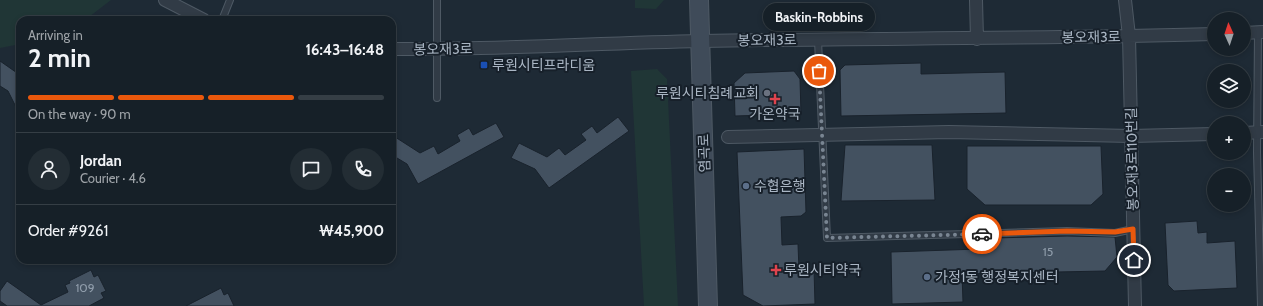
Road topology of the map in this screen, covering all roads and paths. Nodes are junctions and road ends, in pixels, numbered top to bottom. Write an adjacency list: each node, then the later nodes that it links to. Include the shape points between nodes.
1 (165, 0): 7 (street)
2 (230, 0): 8 (lane)
3 (437, 0): 16 (lane)
4 (699, 0): 14 (main road, 염곡로)
5 (976, 0): 12 (street)
6 (1125, 0): 11 (street, 봉오재3로110번길)
7 (196, 16)
8 (224, 16)
9 (1260, 32): 18 (lane)
10 (1207, 34): 11 (street, 봉오재3로)
11 (1129, 36): 12 (street, 봉오재3로); 21 (street, 봉오재3로110번길)
12 (977, 39): 13 (street, 봉오재3로)
13 (818, 40): 14 (street, 봉오재3로); 20 (lane)
14 (700, 41): 16 (street, 봉오재3로); 24 (main road, 염곡로)
15 (396, 49): 16 (street, 봉오재3로)
16 (437, 50): 17 (lane)
17 (437, 98)
18 (1260, 132): 26 (lane)
19 (1207, 134): 21 (street)
20 (822, 135): 21 (street, via 949,132); 22 (street); 23 (lane, via 827,238 1115,232)
21 (1131, 136): 23 (street, 봉오재3로110번길)
22 (728, 137)
23 (1133, 229): 25 (street, 봉오재3로110번길)
24 (708, 306)
25 (1135, 306)
26 (1262, 306)

